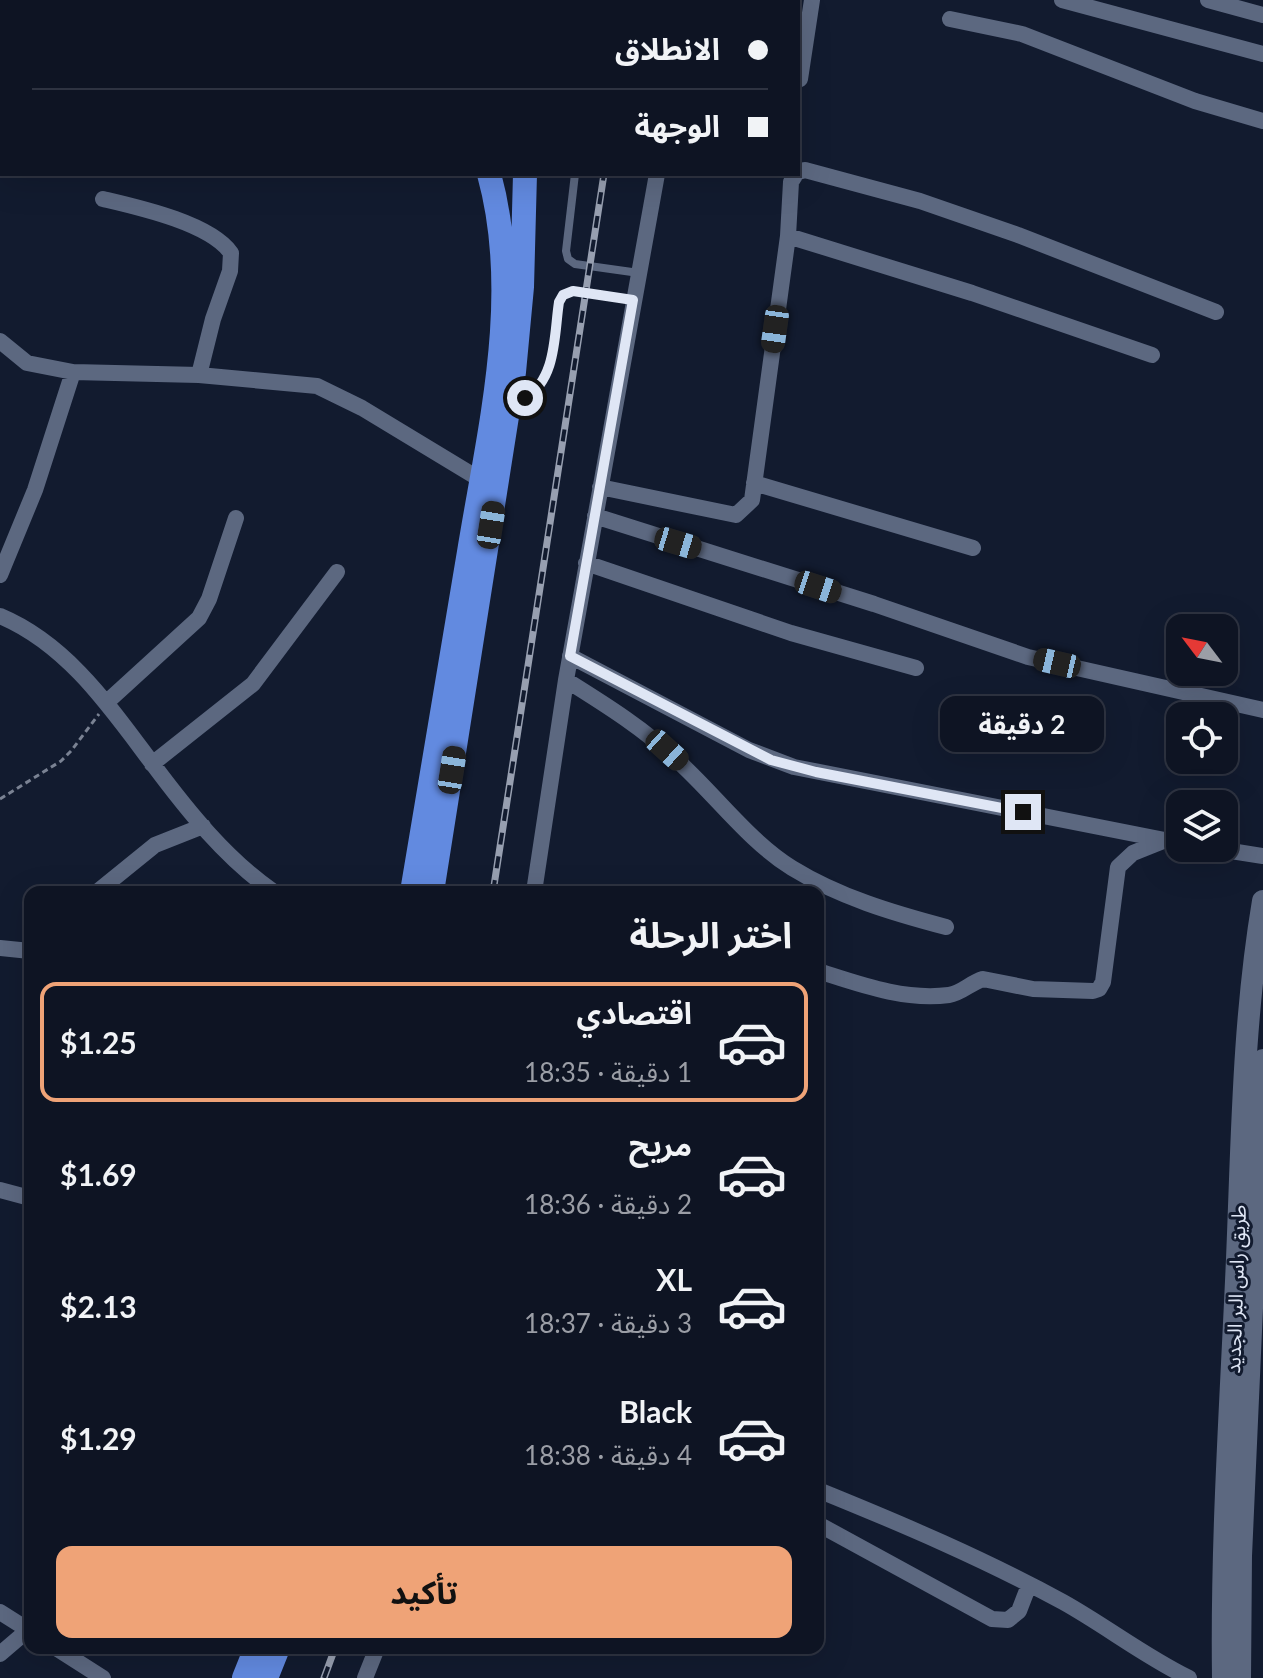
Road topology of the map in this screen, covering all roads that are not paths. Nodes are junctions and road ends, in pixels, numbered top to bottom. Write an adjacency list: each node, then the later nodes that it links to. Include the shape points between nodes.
1 (812, 0): 7 (street)
2 (1062, 0): 6 (street)
3 (1208, 0): 4 (street)
4 (1263, 15)
5 (950, 19): 8 (street, via 1022,34 1195,101)
6 (1263, 54)
7 (800, 79)
8 (1263, 121)
9 (800, 172): 19 (street, via 920,201)
10 (489, 176): 25 (highway, via 504,284)
11 (525, 176): 24 (highway, via 522,287)
12 (575, 176): 17 (lane, via 568,259)
13 (657, 176): 17 (street)
14 (795, 176): 16 (street)
15 (103, 199): 23 (street, via 163,213 231,253)
16 (788, 236): 21 (street); 26 (street)
17 (639, 273): 18 (street)
18 (633, 300): 24 (lane, via 565,293 546,376 532,394); 27 (street)
19 (1216, 312)
20 (0, 341): 22 (street, via 27,363)
21 (1152, 355)
22 (73, 372): 23 (street); 33 (street, via 35,490)
23 (199, 375): 25 (street, via 317,386)
24 (510, 402): 49 (highway)
25 (481, 480): 48 (highway)
26 (754, 483): 27 (street, via 752,500 736,515); 30 (street)
27 (600, 487): 28 (street)
28 (595, 516): 31 (street); 39 (street, via 1028,657)
29 (236, 518): 38 (street, via 199,618)
30 (973, 548)
31 (586, 563): 35 (street); 36 (street, via 791,633)
32 (337, 572): 40 (street, via 253,684)
33 (0, 575)
34 (0, 616): 38 (street, via 46,644)
35 (570, 656): 37 (street); 42 (street, via 749,750 794,767)
36 (916, 668)
37 (566, 680): 50 (street); 52 (street, via 653,738 755,839 790,866 826,887)
38 (107, 702): 40 (street)
39 (1263, 710)
40 (152, 764): 41 (street)
41 (203, 826): 46 (street, via 155,845); 47 (street)
42 (1166, 841)
43 (1166, 844): 55 (street, via 1133,853 1118,867 1103,982 1093,991 1033,989 983,979 949,995 904,994)
44 (1238, 852): 45 (street)
45 (1263, 856)
46 (104, 886)
47 (266, 886)
48 (413, 886)
49 (433, 886)
50 (535, 886)
51 (1263, 901): 75 (main road, طريق راس البر الجديد, via 1244,1066)
52 (946, 927)
53 (0, 948): 54 (street)
54 (24, 948)
55 (824, 973)
56 (1263, 1060): 76 (main road, طريق راس البر الجديد)
57 (0, 1190): 58 (street)
58 (24, 1196)
59 (824, 1492): 61 (street)
60 (824, 1527): 61 (street, via 992,1619 1008,1620 1019,1611)
61 (1029, 1585): 74 (street)
62 (0, 1612): 63 (street)
63 (24, 1628)
64 (24, 1635): 65 (street)
65 (0, 1654)
66 (65, 1654): 70 (street)
67 (254, 1654): 71 (highway)
68 (276, 1654): 72 (highway)
69 (375, 1654): 73 (street)
70 (103, 1678)
71 (244, 1678)
72 (266, 1678)
73 (365, 1678)
74 (1189, 1678)
75 (1223, 1678)
76 (1240, 1678)

